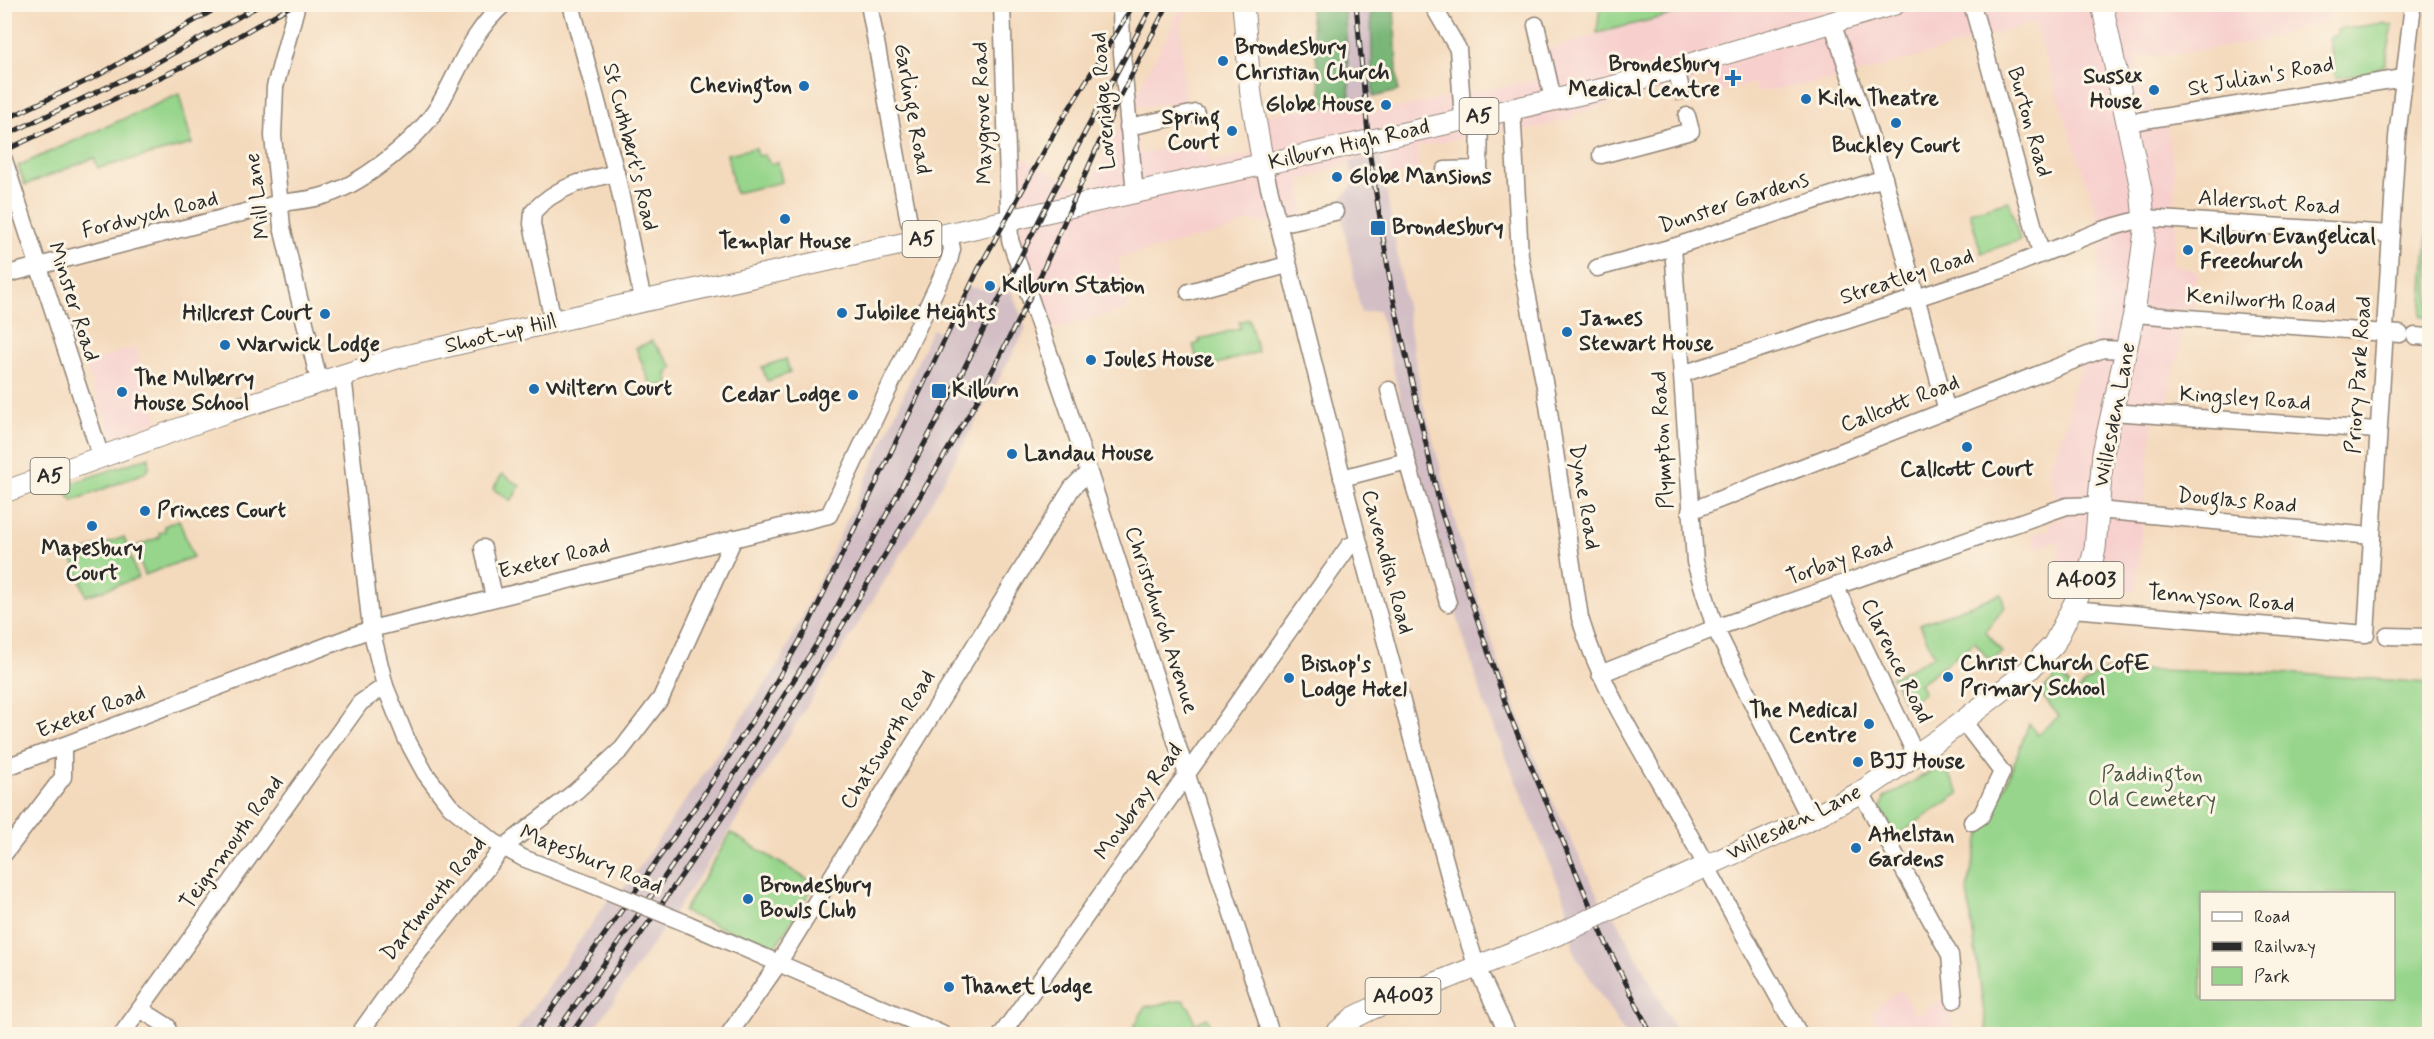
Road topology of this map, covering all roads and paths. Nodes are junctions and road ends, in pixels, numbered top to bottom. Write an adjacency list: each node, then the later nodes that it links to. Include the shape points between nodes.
1 (297, 4): 30 (street, Mill Lane, via 275,87 273,122)
2 (504, 4): 30 (street, Fordwych Road, via 485,21 441,103 418,133 378,167 327,195)
3 (571, 4): 27 (street, St Cuthbert's Road)
4 (869, 4): 34 (street, Garlinge Road)
5 (1002, 4): 33 (street, Maygrove Road)
6 (1121, 4): 22 (street, Loveridge Road)
7 (1243, 4): 24 (main road, via 1251,95)
8 (1432, 4): 20 (street, via 1458,49)
9 (1895, 4): 13 (main road, Kilburn High Road / A5)
10 (1972, 4): 39 (street, Burton Road)
11 (2102, 4): 21 (main road, Willesden Lane / A4003)
12 (2413, 8): 15 (street, Priory Park Road)
13 (1832, 22): 16 (main road, Kilburn High Road / A5, via 1678,76); 28 (street)
14 (1536, 25): 16 (street)
15 (2403, 78): 21 (street, St Julian's Road); 37 (street, Priory Park Road)
16 (1553, 99): 17 (main road, Kilburn High Road / A5)
17 (1512, 108): 20 (main road, Kilburn High Road / A5); 78 (street, Dyne Road, via 1520,256 1546,392 1580,618)
18 (1196, 113): 22 (street)
19 (1687, 116): 23 (street, via 1691,131)
20 (1471, 118): 24 (main road, Kilburn High Road / A5); 26 (street, via 1479,169)
21 (2126, 123): 32 (main road, Willesden Lane / A4003)
22 (1128, 128): 29 (street, Loveridge Road)
23 (1601, 155)
24 (1263, 164): 29 (main road, Kilburn High Road / A5); 35 (street, Cavendish Road)
25 (6, 166): 41 (street, Minster Road)
26 (1445, 170)
27 (616, 173): 46 (street, St Cuthbert's Road); 48 (street, via 579,182 554,194 533,212 532,224)
28 (1884, 178): 38 (street, Dunster Gardens); 45 (street)
29 (1135, 194): 33 (main road, Kilburn High Road / A5)
30 (280, 203): 41 (street, Fordwych Road); 53 (street, Mill Lane, via 282,227)
31 (1335, 212): 35 (street)
32 (2145, 218): 37 (street, Aldershot Road); 39 (street, Streatley Road); 47 (main road, Willesden Lane / A4003)
33 (1010, 220): 36 (main road, Shoot-up Hill / A5); 60 (street, Christchurch Avenue, via 1010,240)
34 (909, 222)
35 (1278, 224): 40 (street, Cavendish Road)
36 (950, 234): 46 (main road, Shoot-up Hill / A5); 66 (street, Exeter Road, via 949,261 835,508 829,515)
37 (2391, 234): 49 (street, Priory Park Road)
38 (1673, 247): 42 (street, Dunster Gardens); 52 (street, Plympton Road)
39 (2041, 253): 45 (street, Streatley Road)
40 (1287, 265): 44 (street); 61 (street, Cavendish Road)
41 (38, 267): 43 (street, Fordwych Road); 58 (street, Minster Road)
42 (1597, 268)
43 (4, 275)
44 (1189, 292)
45 (1918, 298): 52 (street, Streatley Road); 55 (street)
46 (643, 302): 48 (main road, Shoot-up Hill / A5)
47 (2134, 314): 49 (street, Kenilworth Road); 50 (main road, Willesden Lane / A4003)
48 (553, 321): 51 (main road, Shoot-up Hill / A5)
49 (2408, 335): 57 (street, Priory Park Road)
50 (2127, 350): 55 (street, Callcott Road, via 2103,349); 56 (main road, Willesden Lane / A4003)
51 (343, 374): 53 (main road, Shoot-up Hill / A5); 74 (street, Mapesbury Road)
52 (1682, 374): 64 (street, Plympton Road)
53 (319, 381): 58 (main road, Shoot-up Hill / A5)
54 (1389, 390): 59 (street)
55 (1947, 411): 64 (street, Callcott Road)
56 (2111, 412): 57 (street, Kingsley Road); 63 (main road, Willesden Lane / A4003)
57 (2377, 430): 65 (street, Priory Park Road)
58 (101, 457): 62 (main road, Shoot-up Hill / A5)
59 (1407, 461): 61 (street); 71 (street)
60 (1090, 476): 84 (street, Christchurch Avenue); 91 (street, Chatsworth Road, via 1072,488)
61 (1342, 478): 67 (street, Cavendish Road)
62 (4, 492)
63 (2098, 508): 65 (street, Douglas Road); 69 (street, Torbay Road, via 2067,506); 72 (main road, Willesden Lane / A4003, via 2095,549 2088,576)
64 (1690, 511): 73 (street, Plympton Road, via 1695,562)
65 (2372, 536): 75 (street, Priory Park Road)
66 (734, 538): 70 (street, Exeter Road); 88 (street, Dartmouth Road, via 661,698 622,749 576,791)
67 (1359, 543): 84 (street, Mowbray Road, via 1349,546); 92 (street, Cavendish Road)
68 (483, 548): 70 (street)
69 (1835, 586): 73 (street, Torbay Road); 82 (street, Clarence Road)
70 (494, 597): 74 (street, Exeter Road)
71 (1448, 603)
72 (2072, 609): 75 (street, Tennyson Road); 80 (main road, Willesden Lane / A4003, via 2054,644 2029,670)
73 (1715, 628): 78 (street, Torbay Road); 86 (street, Plympton Road)
74 (371, 629): 79 (street, Mapesbury Road); 81 (street, Exeter Road)
75 (2366, 634)
76 (2387, 636): 77 (street)
77 (2430, 637)
78 (1600, 674): 90 (street, Dyne Road)
79 (385, 686): 88 (street, Mapesbury Road, via 425,773 450,806); 94 (street, Teignmouth Road, via 360,703)
80 (1963, 721): 82 (main road, Willesden Lane / A4003); 87 (street, via 2002,772 1986,807)
81 (63, 747): 83 (street, Exeter Road); 89 (street, via 63,777)
82 (1916, 755): 85 (main road, Willesden Lane / A4003)
83 (4, 768)
84 (1186, 774): 100 (street, Mowbray Road); 101 (street, Christchurch Avenue)
85 (1861, 792): 86 (main road, Willesden Lane / A4003); 93 (street, via 1950,955)
86 (1810, 819): 90 (main road, Willesden Lane / A4003)
87 (1972, 822)
88 (502, 848): 91 (street, Mapesbury Road, bridge); 97 (street, Dartmouth Road, via 407,967)
89 (4, 854)
90 (1706, 865): 92 (main road, Willesden Lane / A4003, bridge); 104 (street, Dyne Road)
91 (779, 963): 98 (street, Chatsworth Road); 99 (street, Mapesbury Road)
92 (1477, 968): 102 (main road, Willesden Lane / A4003, via 1371,1009 1353,1018); 103 (street, Cavendish Road)
93 (1954, 1000)
94 (140, 1009): 95 (street, Teignmouth Road); 96 (street, via 167,1026)
95 (122, 1035)
96 (168, 1035)
97 (359, 1035)
98 (729, 1035)
99 (942, 1035)
100 (1002, 1035)
101 (1271, 1035)
102 (1335, 1035)
103 (1508, 1035)
104 (1799, 1035)

